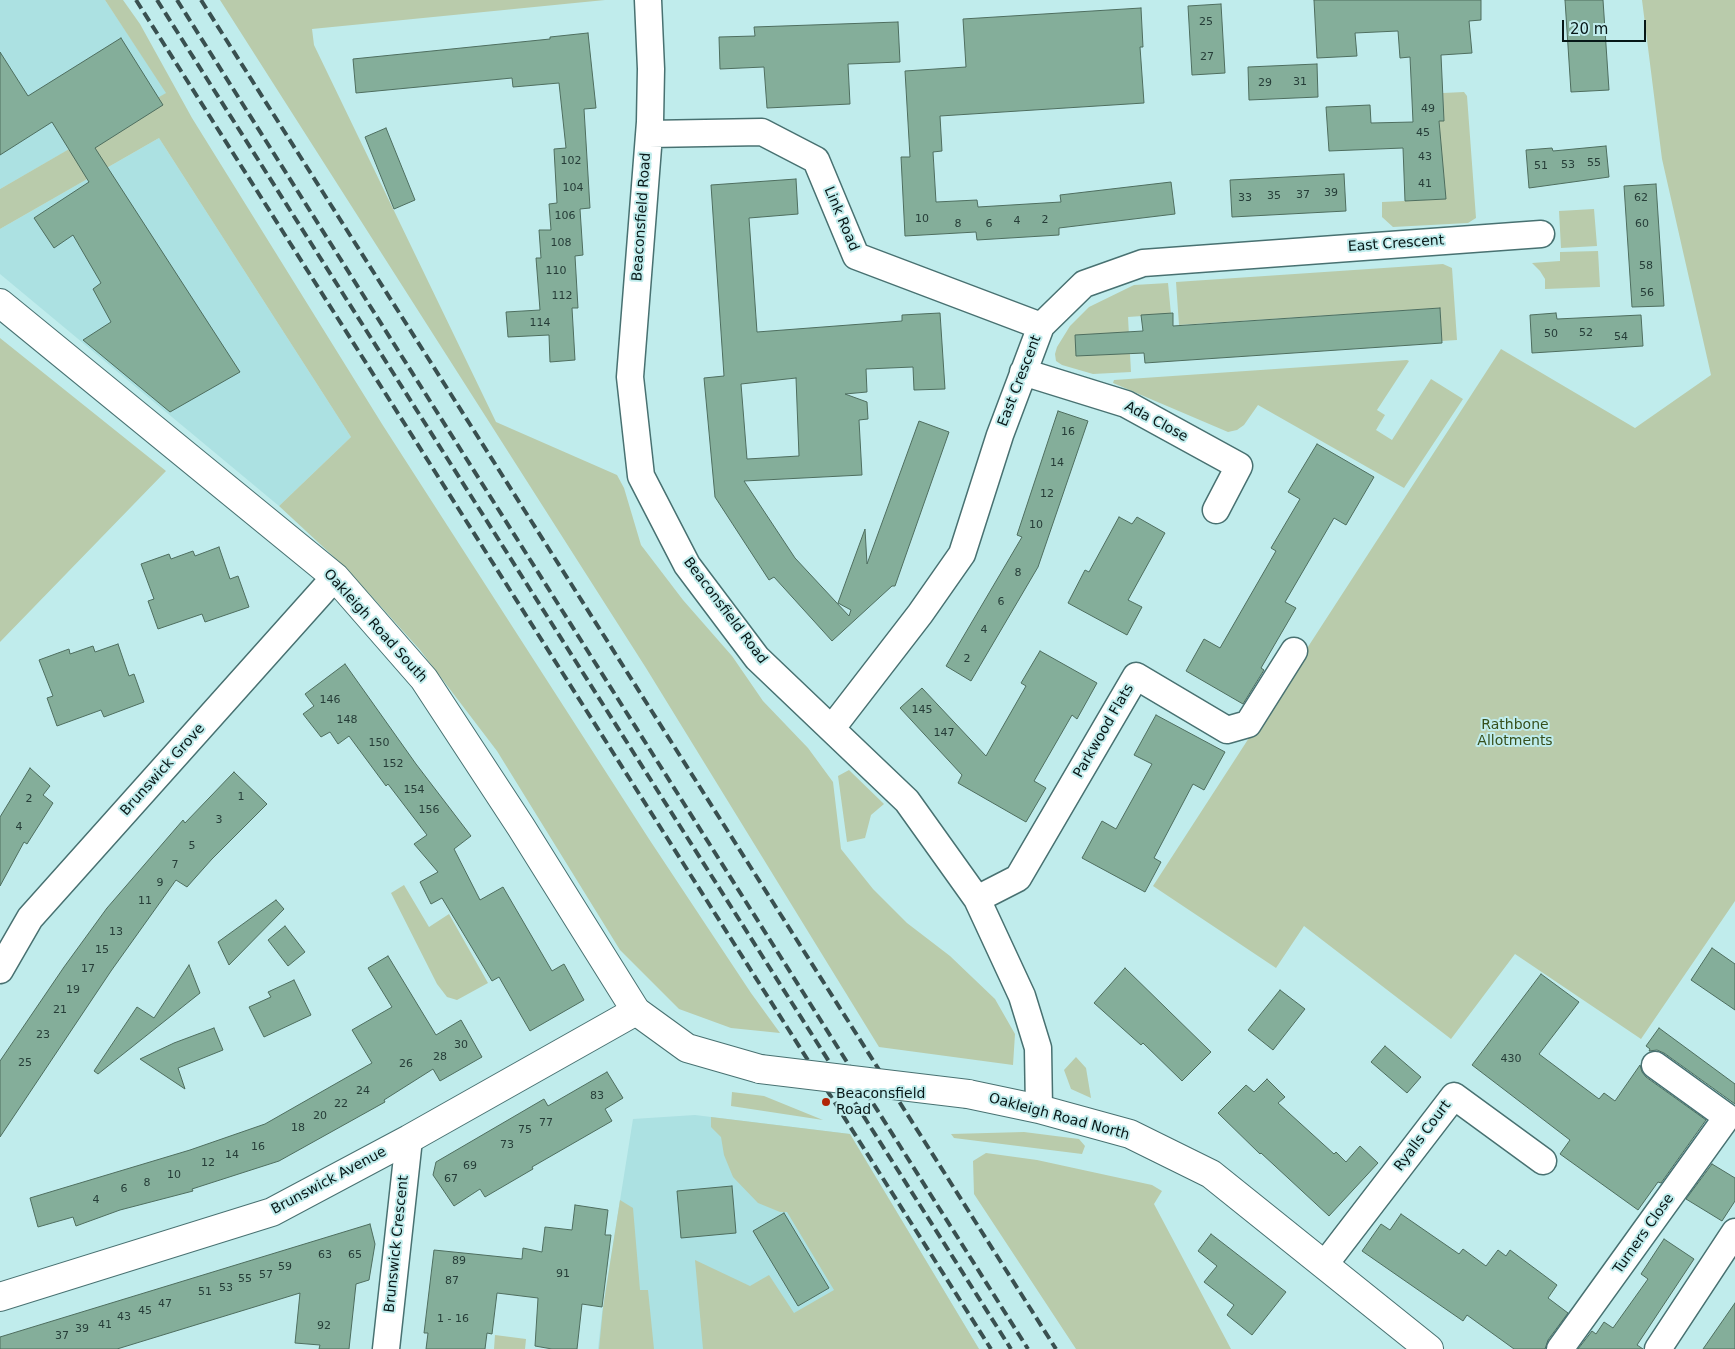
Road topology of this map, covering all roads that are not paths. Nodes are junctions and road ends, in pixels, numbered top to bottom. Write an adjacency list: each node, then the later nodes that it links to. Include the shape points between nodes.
1 (648, 0): 2 (street, Beaconsfield Road)
2 (649, 134): 5 (street, Link Road, via 762,132 816,160 856,256); 10 (street, Beaconsfield Road, via 630,377 641,476 687,564 757,658)
3 (1541, 234): 5 (street, East Crescent, via 1143,263 1084,284)
4 (0, 304): 8 (main road, Oakleigh Road South)
5 (1040, 326): 6 (street, East Crescent)
6 (1023, 372): 7 (street, Ada Close, via 1126,404 1239,466); 10 (street, East Crescent, via 962,554)
7 (1216, 510)
8 (335, 577): 12 (street, Brunswick Grove, via 30,918); 13 (main road, Oakleigh Road South, via 424,679)
9 (1294, 651): 11 (street, Parkwood Flats, via 1248,724 1227,730 1136,676 1018,878)
10 (832, 728): 11 (street, Beaconsfield Road, via 907,801)
11 (976, 899): 15 (street, Beaconsfield Road, via 1022,996 1038,1048)
12 (0, 970)
13 (636, 1012): 15 (main road, Oakleigh Road North, bridge, via 687,1048 760,1068 968,1094); 16 (main road, Brunswick Avenue)
14 (1655, 1065): 23 (street, Turners Close, via 1727,1117)
15 (1039, 1109): 19 (main road, Oakleigh Road North, via 1130,1134 1212,1174)
16 (409, 1139): 20 (main road, Brunswick Avenue, via 272,1212); 21 (street, Brunswick Crescent)
17 (1543, 1161): 19 (street, Ryalls Court, via 1454,1096)
18 (1735, 1232): 24 (street)
19 (1325, 1264): 22 (main road, Oakleigh Road North)
20 (0, 1297)
21 (386, 1349)
22 (1428, 1349)
23 (1560, 1349)
24 (1658, 1349)

